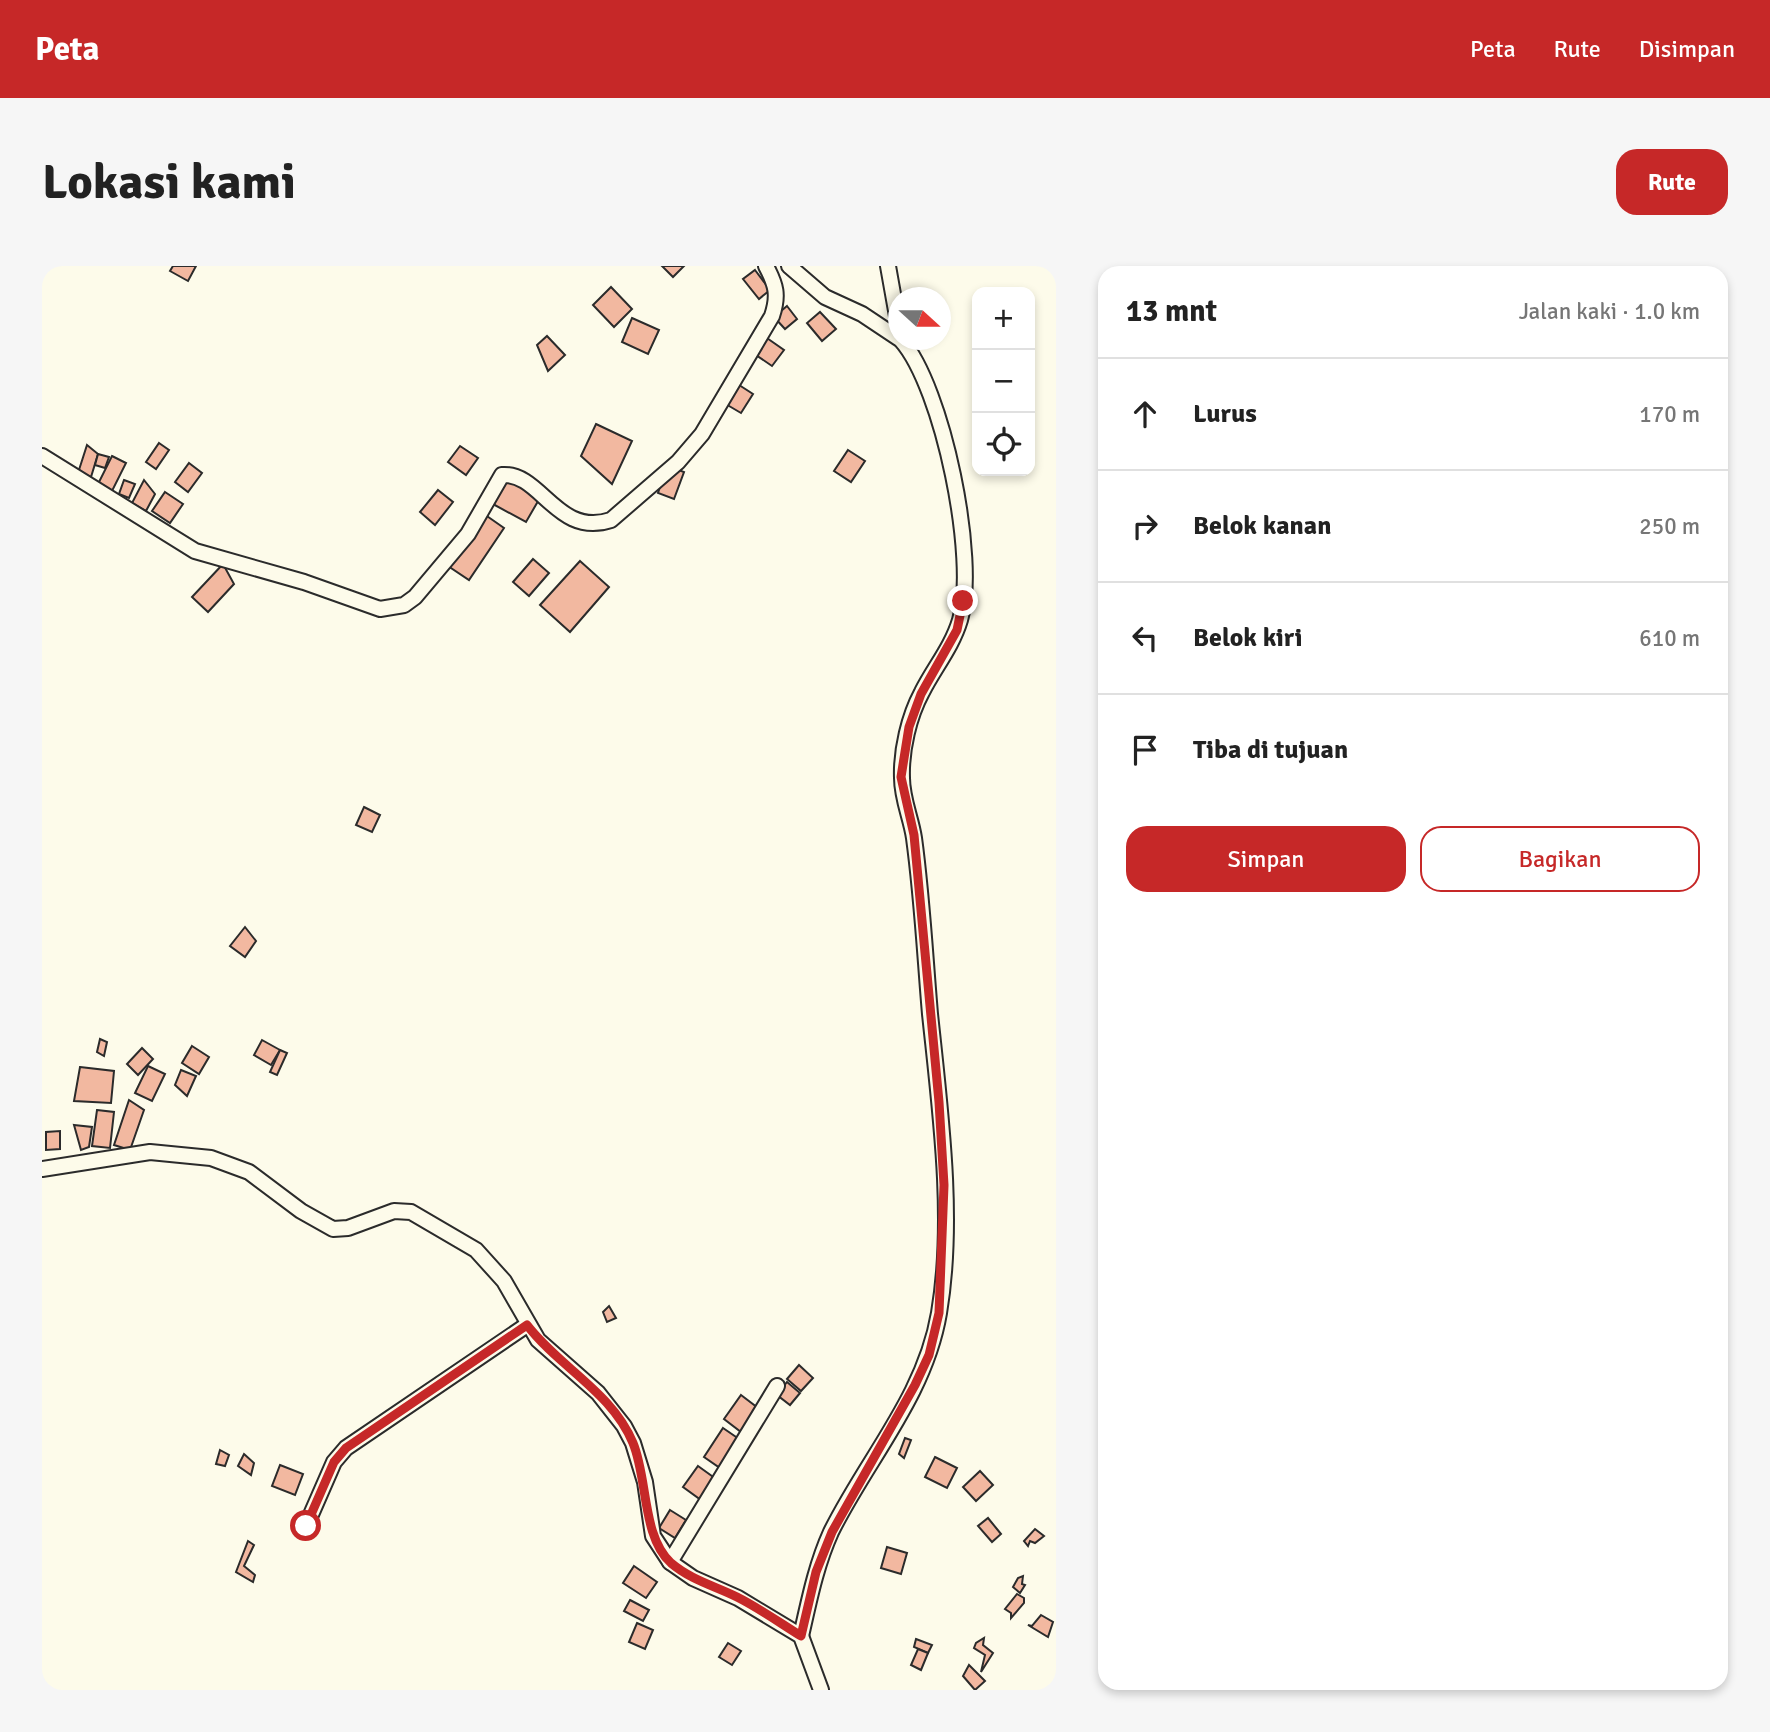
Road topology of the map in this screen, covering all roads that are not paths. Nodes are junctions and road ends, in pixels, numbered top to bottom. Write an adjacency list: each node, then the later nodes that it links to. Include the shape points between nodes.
1 (766, 266): 7 (street, via 778,299 772,316 702,434 678,462 611,520 600,524 579,523 504,474 468,534 436,573 415,597 391,608 364,606 304,582 195,551)
2 (789, 266): 5 (street, via 825,297)
3 (888, 266): 4 (street)
4 (892, 287)
5 (888, 331)
6 (908, 350): 13 (street, via 922,370 948,449 963,562 961,616 921,694 909,727 901,777 914,835 939,1102 944,1185 939,1313 929,1355 899,1418 832,1532 816,1572)
7 (42, 456)
8 (42, 1170): 9 (street, via 150,1152 189,1154 240,1167 333,1229 394,1211 411,1212 476,1250 494,1267)
9 (527, 1325): 11 (street, via 346,1448 334,1462); 12 (street, via 598,1393 624,1426 645,1482 653,1536)
10 (777, 1386): 12 (street)
11 (306, 1526)
12 (670, 1562): 13 (street)
13 (801, 1636): 14 (street)
14 (821, 1690)

